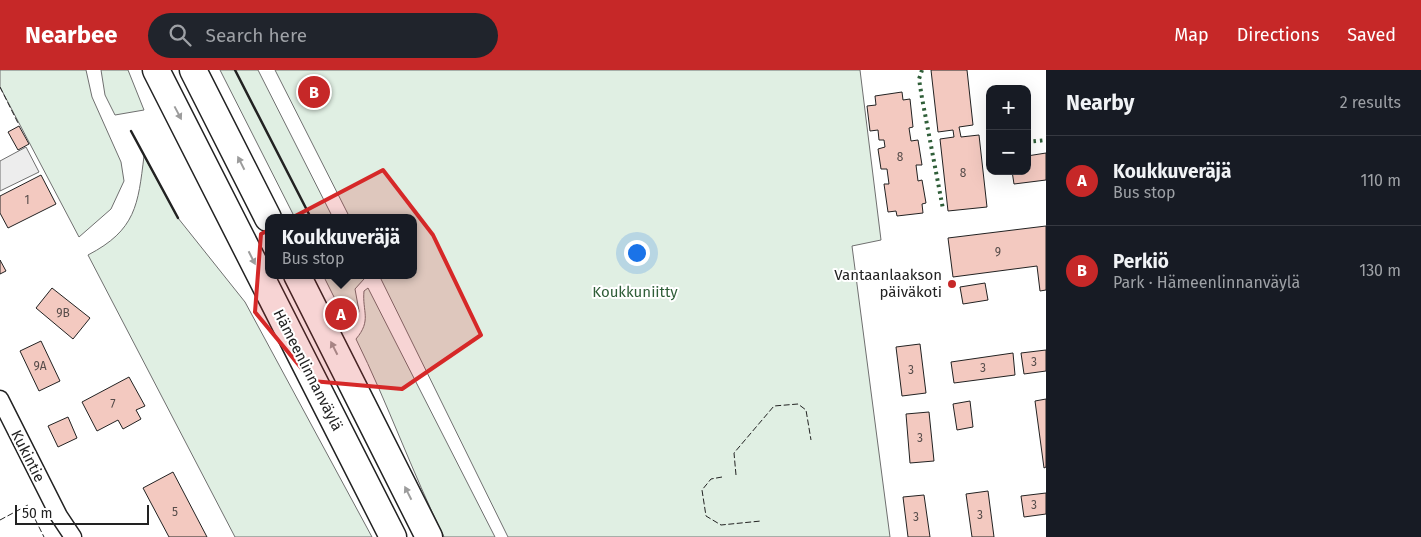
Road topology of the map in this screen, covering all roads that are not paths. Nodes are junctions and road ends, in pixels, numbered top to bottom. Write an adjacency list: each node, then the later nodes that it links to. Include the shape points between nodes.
1 (156, 70): 7 (highway, Hämeenlinnanväylä, one-way to 7)
2 (193, 70): 3 (highway, one-way to 2)
3 (266, 214)
4 (300, 279): 8 (highway, one-way to 4)
5 (0, 399): 6 (street, Kukintie, via 59,516)
6 (73, 537)
7 (393, 537)
8 (430, 537)

